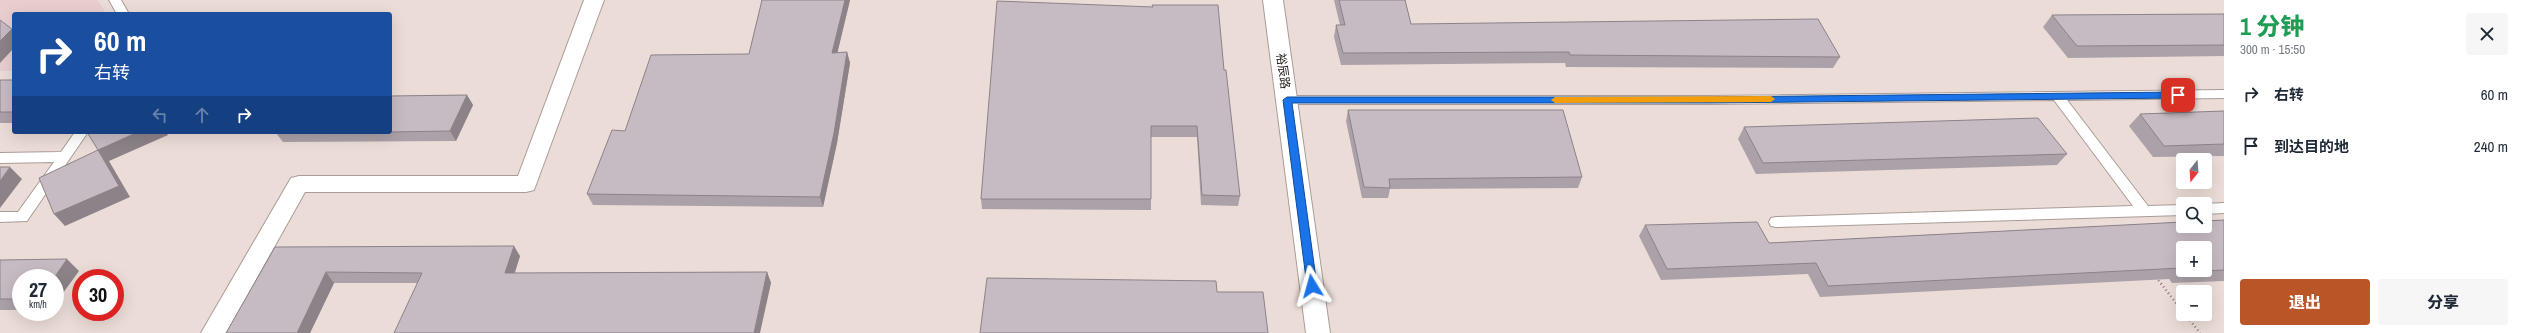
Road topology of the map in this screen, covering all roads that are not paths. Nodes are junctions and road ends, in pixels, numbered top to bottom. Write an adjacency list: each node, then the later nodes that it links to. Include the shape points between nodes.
1 (115, 0): 4 (lane)
2 (594, 0): 17 (street, via 526,184 299,184)
3 (1273, 0): 7 (street, 裕辰路)
4 (122, 12)
5 (2224, 94): 6 (lane)
6 (2057, 96): 7 (lane, via 1710,100); 14 (lane)
7 (1287, 100): 18 (street, 裕辰路)
8 (81, 134): 9 (lane)
9 (65, 157): 10 (lane); 15 (lane, via 22,217)
10 (0, 158)
11 (2224, 208): 12 (lane)
12 (2212, 209)
13 (2176, 210): 14 (lane)
14 (2144, 211): 16 (lane)
15 (0, 218)
16 (1776, 222)
17 (213, 333)
18 (1318, 333)

